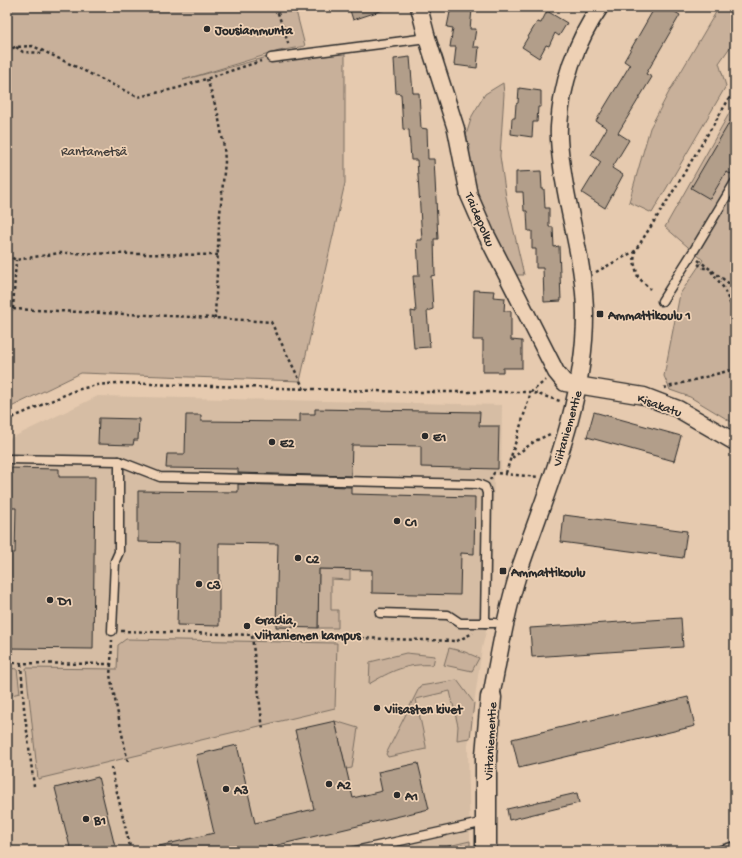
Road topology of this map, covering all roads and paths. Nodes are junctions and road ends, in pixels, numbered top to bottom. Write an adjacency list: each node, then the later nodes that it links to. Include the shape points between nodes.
1 (276, 7): 8 (path)
2 (419, 7): 4 (street, Taidepolku)
3 (600, 7): 26 (street, Viitaniementie, via 577,48 564,86 558,129 560,158 584,285 585,316)
4 (427, 38): 8 (lane); 26 (street, Taidepolku, via 456,129 469,195 556,372 565,383)
5 (15, 47): 6 (path); 7 (path, via 23,52); 7 (path, via 33,46)
6 (7, 51)
7 (46, 53): 10 (path, via 138,97)
8 (292, 55): 9 (lane)
9 (271, 58): 10 (path)
10 (207, 79): 15 (path, via 218,114 225,162)
11 (735, 89): 13 (path)
12 (735, 182): 20 (lane)
13 (635, 251): 17 (path); 19 (path, via 634,262 638,277)
14 (7, 255): 16 (path)
15 (218, 255): 16 (path, via 59,252); 24 (path)
16 (16, 260): 22 (path)
17 (594, 274)
18 (735, 288): 23 (path, via 710,268)
19 (650, 289)
20 (662, 301)
21 (7, 309): 22 (path)
22 (13, 309): 24 (path)
23 (735, 314)
24 (215, 318): 27 (path, via 271,322)
25 (735, 369): 28 (path)
26 (578, 385): 30 (street, Viitaniementie); 33 (street, Kisakatu, via 644,396 678,409)
27 (304, 389): 29 (path); 31 (path, via 117,383 97,385 76,390)
28 (656, 390)
29 (531, 392): 30 (path); 34 (path)
30 (574, 406): 48 (street, Viitaniementie, via 518,573)
31 (7, 420)
32 (558, 430): 34 (path, via 535,441)
33 (735, 442)
34 (511, 458): 37 (path)
35 (7, 459): 36 (lane)
36 (119, 461): 39 (lane, via 160,477 478,484); 43 (lane, via 119,552 115,561)
37 (506, 474): 38 (path); 39 (path, via 494,473)
38 (542, 477)
39 (485, 487): 41 (lane)
40 (380, 613): 41 (lane, via 448,615 460,623)
41 (485, 623): 42 (lane)
42 (495, 623): 44 (path, via 458,641)
43 (112, 631): 44 (path); 47 (path)
44 (252, 636): 49 (path)
45 (7, 663): 46 (path)
46 (21, 664): 47 (path); 52 (path)
47 (111, 664): 50 (path, via 110,675)
48 (491, 697): 57 (street, Viitaniementie, via 486,754)
49 (263, 730)
50 (128, 763)
51 (111, 767): 55 (path)
52 (34, 786)
53 (476, 824): 56 (lane)
54 (735, 846): 58 (lane)
55 (131, 851)
56 (355, 851)
57 (486, 851)
58 (717, 851)

